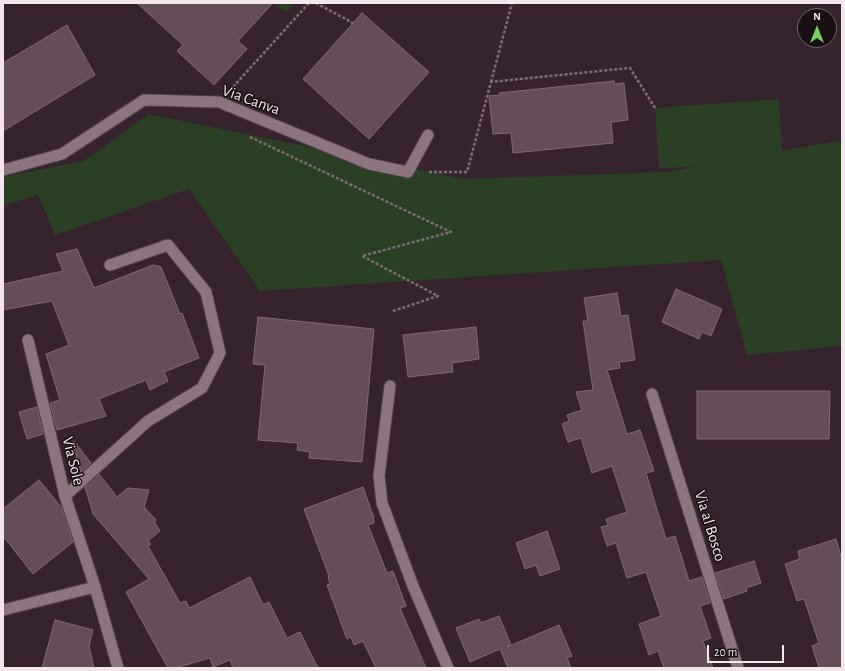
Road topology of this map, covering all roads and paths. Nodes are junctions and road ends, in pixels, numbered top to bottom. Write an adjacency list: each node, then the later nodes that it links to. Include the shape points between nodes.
1 (309, 3): 6 (path)
2 (316, 3): 4 (path)
3 (512, 3): 5 (path)
4 (353, 24)
5 (490, 82): 7 (path, via 630,68); 11 (path, via 467,172)
6 (219, 102): 10 (street, Via Canva, via 144,100 62,154); 11 (street, Via Canva, via 369,164)
7 (655, 108)
8 (428, 135): 11 (street)
9 (248, 136): 13 (path, via 451,232 362,256 438,296)
10 (3, 170)
11 (408, 172)
12 (110, 265): 17 (street, via 168,245 206,292 220,353 202,388 148,421)
13 (393, 311)
14 (28, 340): 17 (street, Via Sole)
15 (390, 386): 21 (street, via 379,476 382,503 413,586)
16 (652, 394): 22 (street, Via al Bosco)
17 (65, 496): 18 (street, Via Sole)
18 (95, 587): 19 (street); 20 (street, Via Sole)
19 (3, 610)
20 (118, 668)
21 (448, 668)
22 (738, 668)

